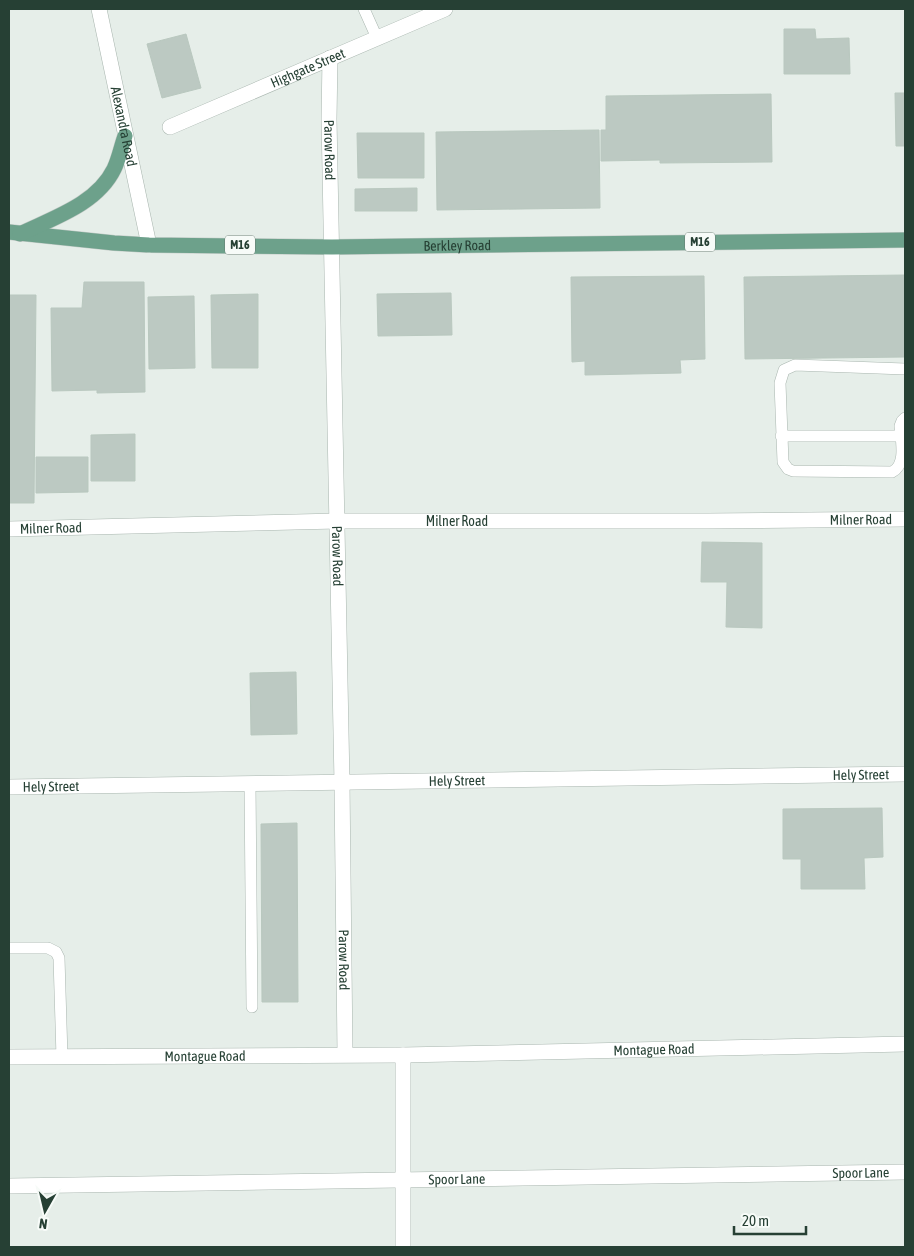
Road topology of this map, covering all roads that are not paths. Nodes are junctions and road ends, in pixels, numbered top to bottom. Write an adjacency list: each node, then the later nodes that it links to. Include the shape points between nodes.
1 (99, 9): 7 (street, Alexandra Road)
2 (364, 9): 4 (lane)
3 (445, 9): 4 (street, Highgate Street)
4 (377, 38): 5 (street, Highgate Street)
5 (330, 58): 6 (street, Highgate Street); 11 (street, Parow Road)
6 (170, 126)
7 (125, 136): 8 (main road, via 115,168 100,190 81,204); 10 (street, Alexandra Road)
8 (15, 233): 10 (main road, Berkley Road / M16)
9 (905, 240): 11 (main road, Berkley Road / M16)
10 (149, 245): 11 (main road, Berkley Road / M16)
11 (332, 247): 17 (street, Parow Road)
12 (905, 369): 14 (lane, via 795,365 784,370 780,384)
13 (905, 418): 15 (lane, via 900,426)
14 (782, 436): 15 (lane); 15 (lane, via 783,462 791,471 892,472 901,464)
15 (901, 436)
16 (905, 518): 17 (street, Milner Road)
17 (337, 521): 18 (street, Milner Road); 20 (street, Parow Road)
18 (9, 528)
19 (905, 774): 20 (street, Hely Street)
20 (342, 782): 21 (street, Hely Street); 26 (street, Parow Road)
21 (250, 784): 22 (street, Hely Street); 24 (lane)
22 (9, 787)
23 (9, 948): 28 (lane, via 48,948 59,958)
24 (252, 1007)
25 (905, 1044): 27 (street, Montague Road)
26 (345, 1054): 27 (street, Montague Road); 28 (street, Montague Road)
27 (403, 1055): 31 (street)
28 (62, 1056): 29 (street, Montague Road)
29 (9, 1057)
30 (905, 1172): 31 (street, Spoor Lane)
31 (403, 1180): 32 (street, Spoor Lane); 33 (street)
32 (9, 1186)
33 (403, 1247)

